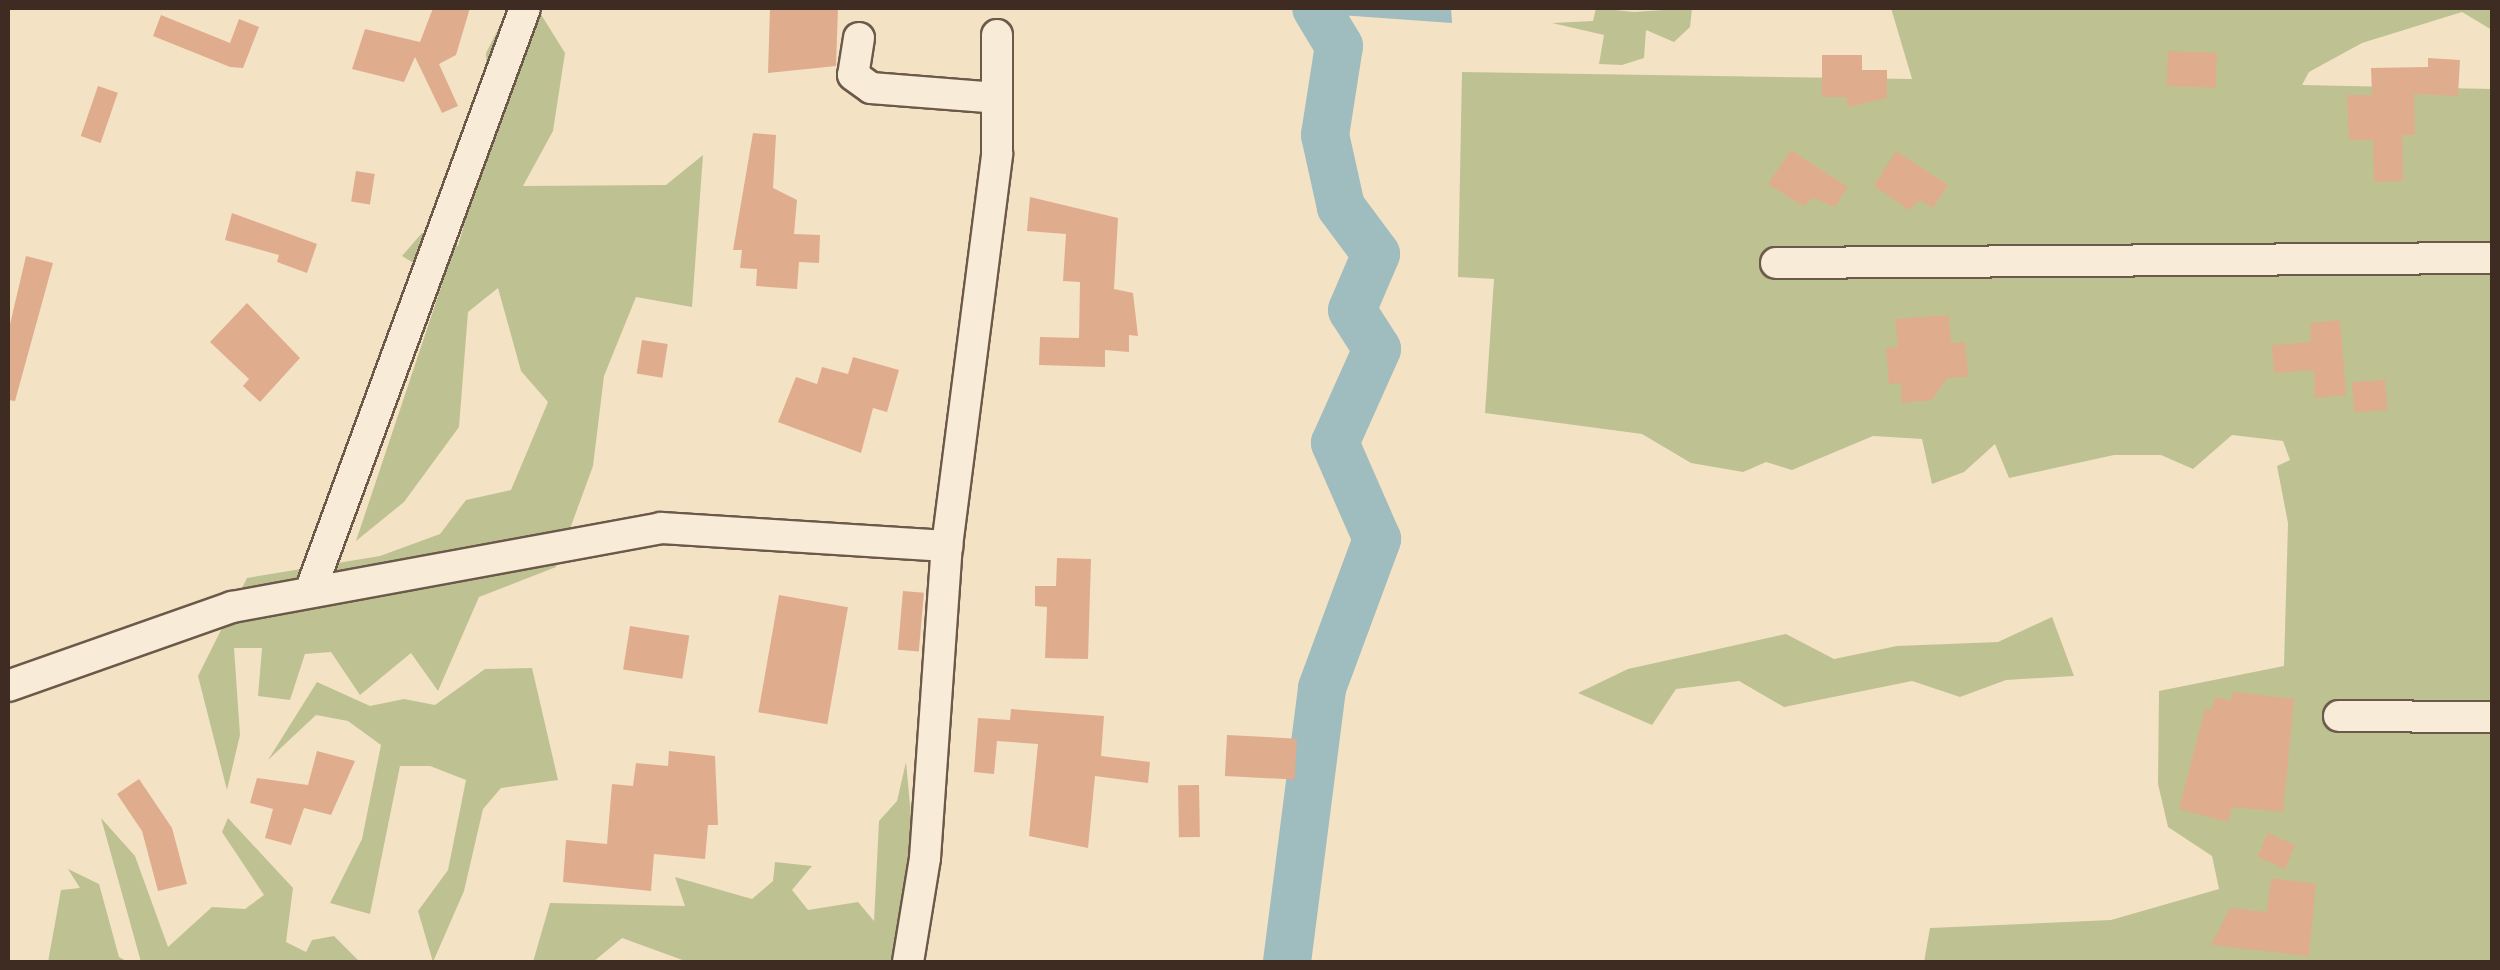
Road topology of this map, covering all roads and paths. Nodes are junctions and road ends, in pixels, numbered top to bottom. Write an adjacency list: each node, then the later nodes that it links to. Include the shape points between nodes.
1 (524, 8): 8 (street)
2 (996, 35): 4 (street)
3 (859, 38): 4 (street, via 853,75 871,88)
4 (997, 98): 7 (street, via 998,153)
5 (2492, 258): 6 (street)
6 (1776, 263)
7 (946, 546): 8 (street, via 661,528); 12 (street, via 925,858)
8 (311, 590): 9 (street, via 232,607)
9 (8, 686)
10 (2339, 716): 11 (street)
11 (2492, 717)
12 (908, 962)

